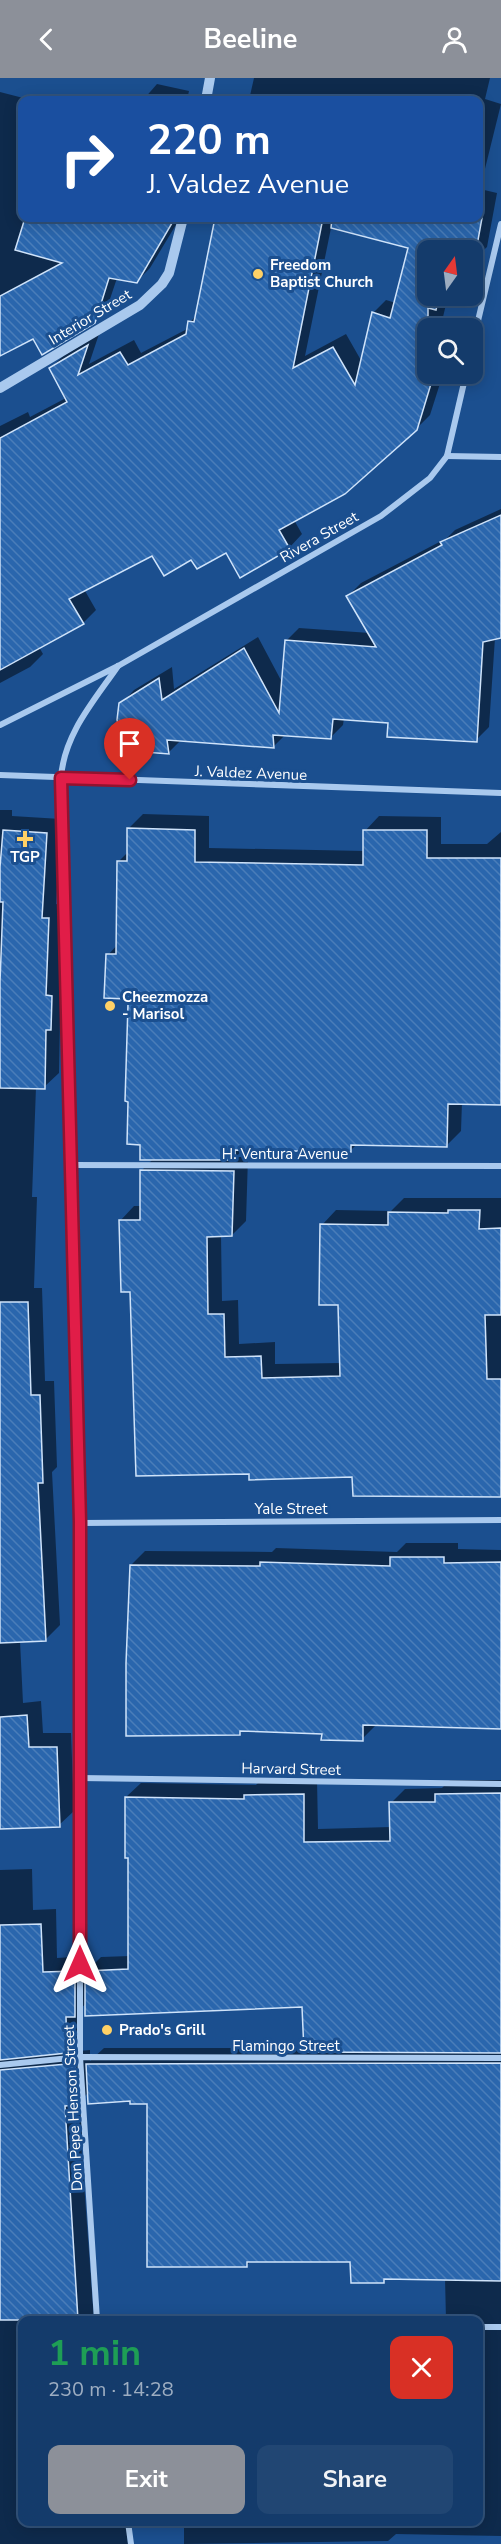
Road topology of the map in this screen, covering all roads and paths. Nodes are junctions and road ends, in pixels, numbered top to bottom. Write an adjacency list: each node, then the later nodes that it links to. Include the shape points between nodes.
1 (210, 78): 2 (street)
2 (207, 96)
3 (182, 222): 7 (street, Interior Street, via 169,273 140,305)
4 (501, 224): 5 (street)
5 (479, 318)
6 (464, 384): 8 (street, Rivera Street)
7 (0, 388)
8 (447, 456): 9 (street); 10 (street, Rivera Street, via 430,478 381,516)
9 (501, 457)
10 (118, 666): 11 (street, Rivera Street); 13 (street, Rivera Street, via 71,735 62,759)
11 (0, 725)
12 (0, 775): 13 (street, J. Valdez Avenue)
13 (61, 778): 14 (street, J. Valdez Avenue); 15 (street, Don Pepe Henson Street)
14 (501, 794)
15 (70, 1165): 16 (street, H. Ventura Avenue); 18 (street, Don Pepe Henson Street)
16 (501, 1166)
17 (501, 1520): 18 (street, Yale Street)
18 (80, 1522): 19 (street, Don Pepe Henson Street)
19 (80, 1778): 20 (street, Harvard Street); 21 (street, Don Pepe Henson Street)
20 (501, 1784)
21 (80, 2057): 22 (street, Flamingo Street); 23 (street, Flamingo Street); 24 (street, Don Pepe Henson Street)
22 (501, 2058)
23 (0, 2065)
24 (97, 2316)
25 (483, 2327): 26 (street)
26 (501, 2327)
27 (129, 2526): 28 (street)
28 (131, 2544)

